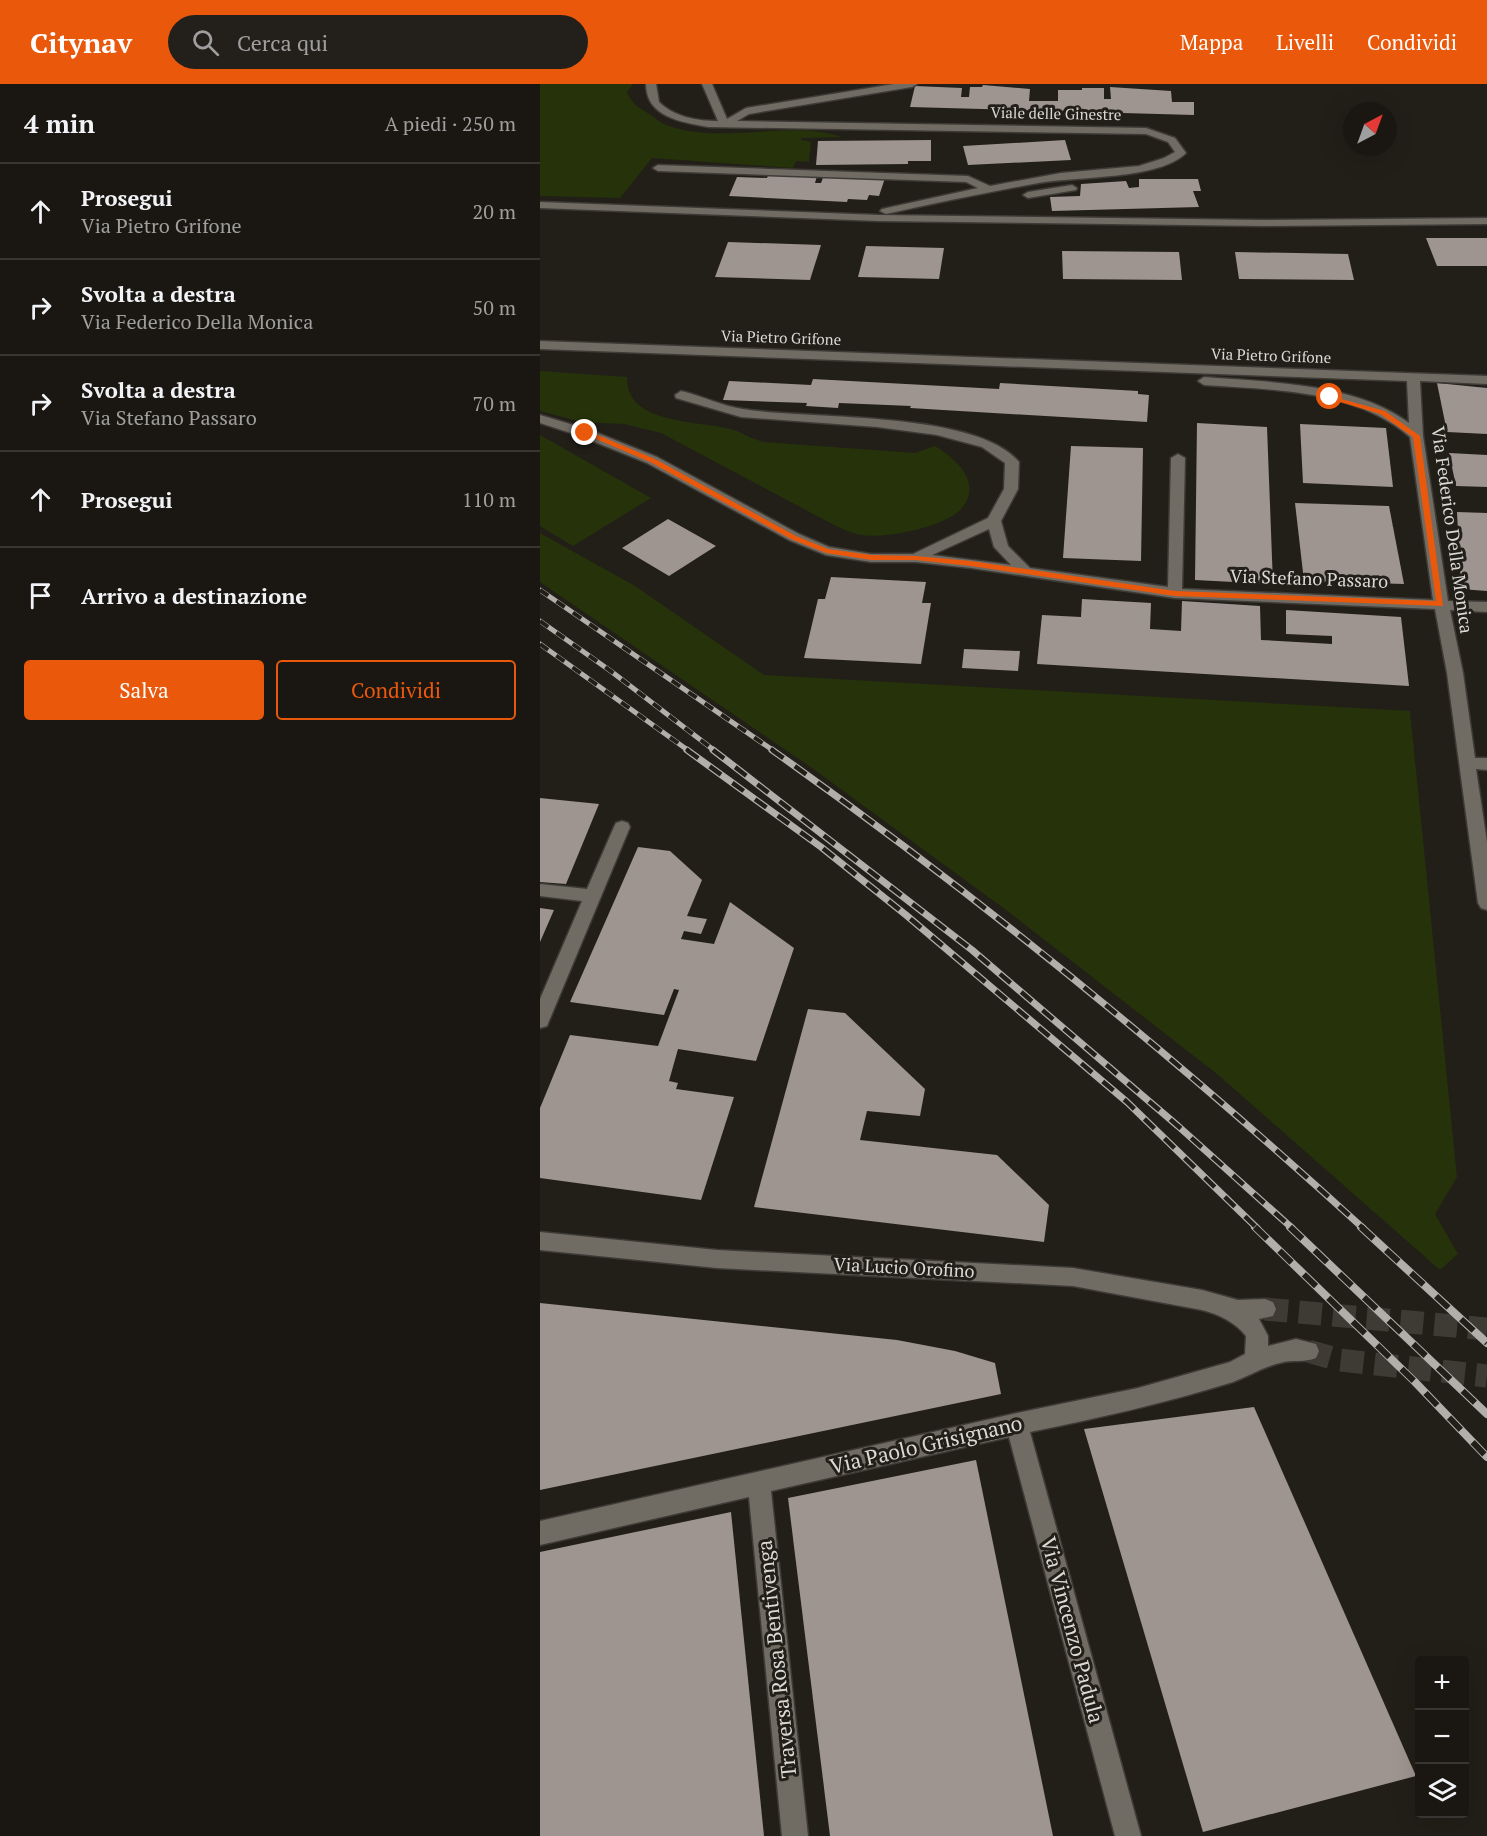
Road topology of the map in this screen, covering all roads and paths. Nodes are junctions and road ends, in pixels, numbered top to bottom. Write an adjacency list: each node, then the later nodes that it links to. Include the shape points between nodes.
1 (651, 84): 4 (street, Viale delle Ginestre, via 652,97 660,109 679,119)
2 (912, 84): 4 (street, via 746,111)
3 (712, 86): 4 (street)
4 (725, 125): 7 (street, Viale delle Ginestre, via 1146,131 1177,143 1181,153 1169,162 1141,168 1062,176)
5 (657, 168): 7 (street, via 968,179)
6 (1072, 188): 8 (street, Viale delle Ginestre, via 960,205)
7 (990, 190): 8 (street, Viale delle Ginestre)
8 (925, 203): 10 (street, Viale delle Ginestre)
9 (540, 205): 10 (street, Viale delle Ginestre)
10 (852, 218): 11 (street, Viale delle Ginestre, via 1262,223)
11 (1487, 221)
12 (540, 345): 13 (street, Via Pietro Grifone)
13 (1020, 364): 14 (street, Via Pietro Grifone); 18 (street, Via Pietro Grifone, via 1301,391 1383,412)
14 (1413, 376): 15 (street, Via Pietro Grifone); 18 (street, Via Federico Della Monica)
15 (1487, 380)
16 (681, 395): 20 (street, via 741,413 877,423 938,431 987,444 1012,462 1011,489)
17 (540, 419): 21 (street, Via Stefano Passaro, via 652,460 826,551 871,558)
18 (1416, 436): 24 (street, Via Federico Della Monica)
19 (1178, 458): 23 (street)
20 (994, 521): 21 (street); 22 (street, via 1001,547)
21 (916, 558): 22 (street, Via Stefano Passaro)
22 (1026, 572): 23 (street, Via Stefano Passaro)
23 (1175, 593): 24 (street, Via Stefano Passaro)
24 (1441, 604): 25 (street, Via Stefano Passaro); 26 (street, Via Federico Della Monica)
25 (1487, 607)
26 (1467, 763): 27 (street); 29 (street, Via Federico Della Monica)
27 (1487, 764)
28 (622, 827): 31 (street)
29 (1485, 871): 32 (street, Via Federico Della Monica)
30 (540, 890): 31 (street)
31 (593, 896): 33 (street)
32 (1487, 903)
33 (540, 1021)
34 (540, 1241): 35 (street, Via Lucio Orofino, via 717,1259 1073,1277)
35 (1202, 1300): 36 (street, Via Lucio Orofino, via 1238,1310); 38 (street, via 1250,1324 1260,1342)
36 (1265, 1309)
37 (1308, 1350): 38 (street, Via Paolo Grisignano, via 1296,1349)
38 (1254, 1361): 39 (street, Via Paolo Grisignano, via 1234,1371 1138,1399)
39 (1017, 1424): 40 (street, Via Paolo Grisignano); 43 (street, Via Vincenzo Padula)
40 (759, 1482): 41 (street, Via Paolo Grisignano); 42 (street, Traversa Rosa Bentivenga)
41 (540, 1533)
42 (795, 1836)
43 (1128, 1836)

